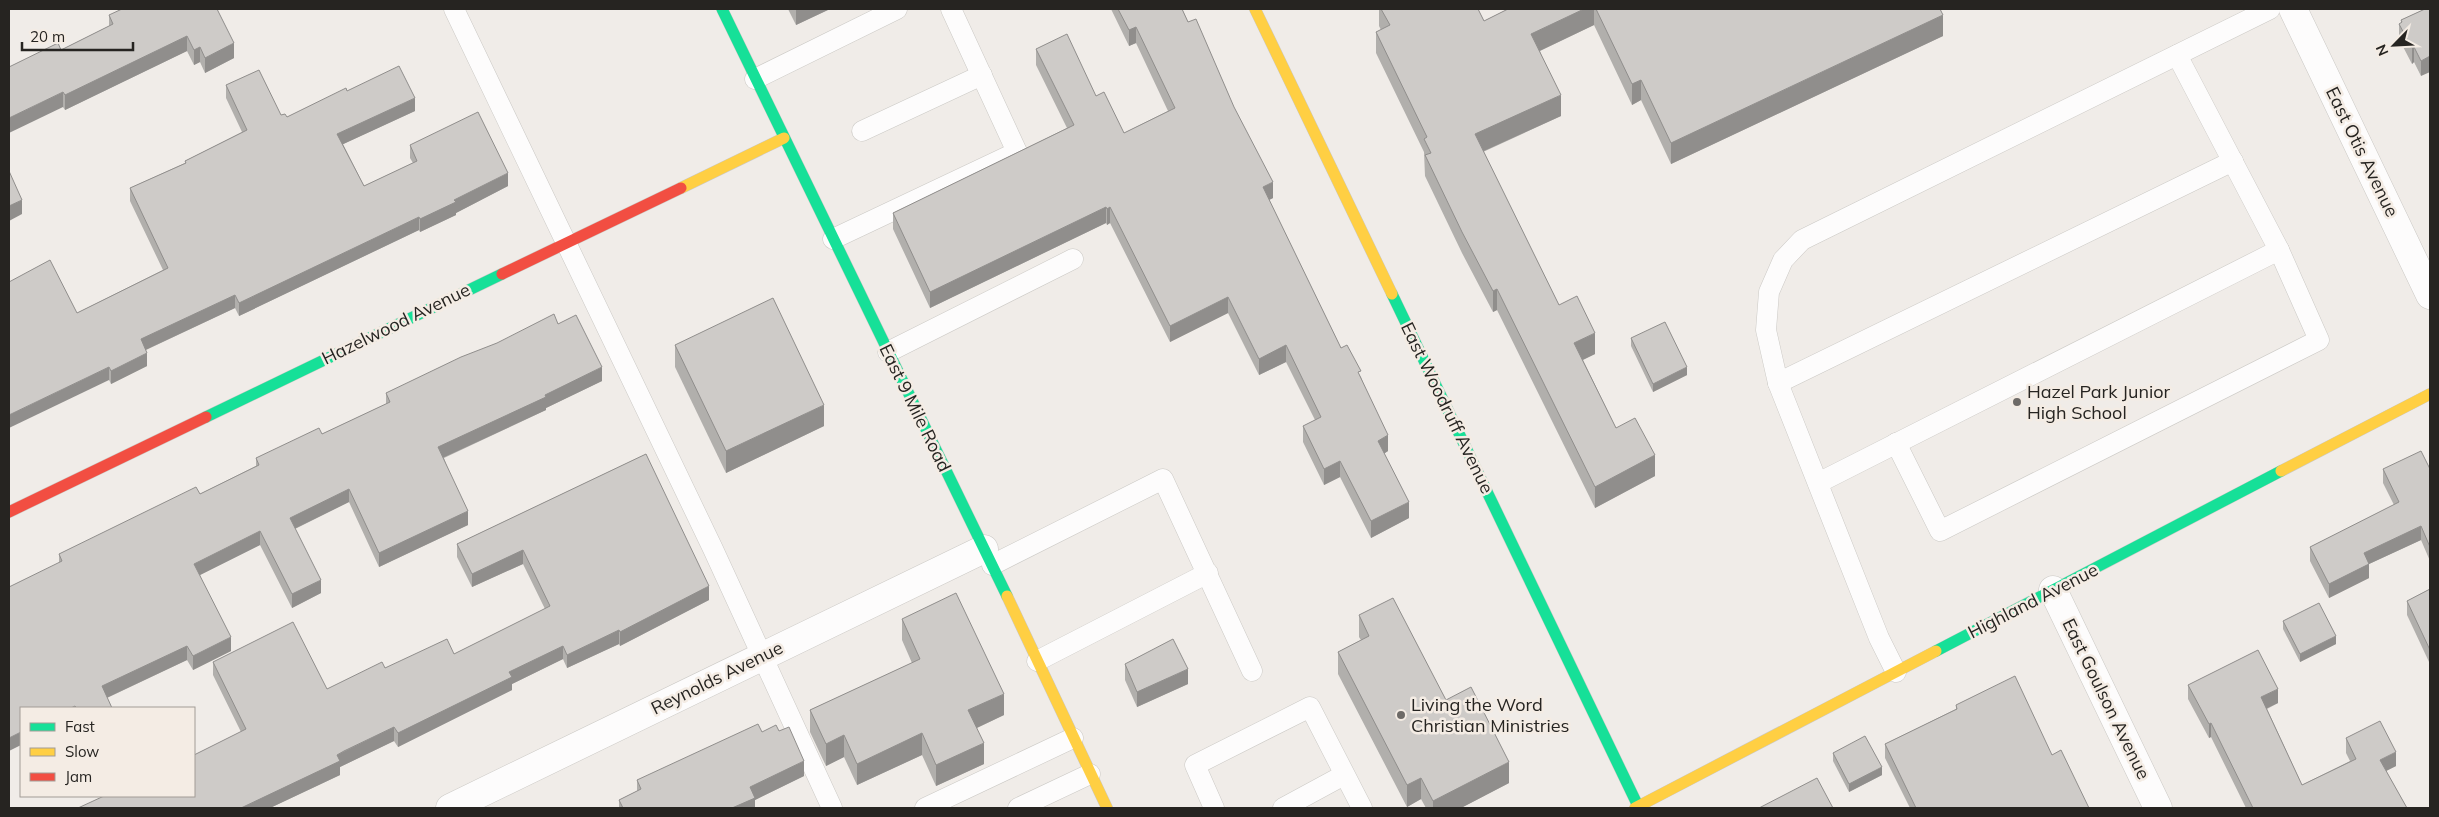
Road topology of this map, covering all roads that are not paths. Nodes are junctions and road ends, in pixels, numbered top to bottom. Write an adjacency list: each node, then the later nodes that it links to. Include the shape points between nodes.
1 (454, 9): 15 (lane)
2 (722, 9): 10 (street, East 9 Mile Road)
3 (897, 9): 10 (lane)
4 (951, 9): 9 (lane)
5 (1255, 9): 43 (street, East Woodruff Avenue)
6 (2270, 9): 8 (lane)
7 (2293, 9): 18 (street, East Otis Avenue)
8 (2176, 55): 13 (lane); 20 (lane, via 1802,240 1783,260 1769,292 1766,330)
9 (982, 75): 11 (lane); 14 (lane, via 1017,152)
10 (755, 79): 12 (street, East 9 Mile Road)
11 (862, 132)
12 (784, 138): 14 (street, East 9 Mile Road); 15 (street, Hazelwood Avenue)
13 (2233, 161): 16 (lane); 20 (lane)
14 (833, 239): 19 (street, East 9 Mile Road)
15 (567, 241): 24 (street, Hazelwood Avenue); 28 (lane)
16 (2279, 250): 22 (lane); 22 (lane, via 2319,340 1940,531)
17 (1073, 259): 19 (lane)
18 (2430, 295)
19 (888, 352): 25 (street, East 9 Mile Road)
20 (1778, 382): 23 (lane)
21 (2430, 394): 27 (street, Highland Avenue)
22 (1896, 444): 23 (lane)
23 (1818, 483): 31 (lane, via 1879,638)
24 (9, 512)
25 (988, 557): 26 (lane, via 1163,479); 28 (street, Reynolds Avenue); 29 (street, East 9 Mile Road)
26 (1208, 573): 29 (lane); 30 (lane)
27 (2053, 590): 31 (street, Highland Avenue); 44 (street, East Goulson Avenue)
28 (762, 656): 35 (street, Reynolds Avenue); 36 (lane)
29 (1036, 661): 32 (street, East 9 Mile Road)
30 (1252, 671)
31 (1896, 672): 43 (street, Highland Avenue)
32 (1073, 738): 33 (street, East 9 Mile Road); 37 (lane)
33 (1090, 774): 38 (lane); 39 (street, East 9 Mile Road)
34 (1344, 775): 40 (lane, via 1310,707 1195,765); 41 (lane); 42 (lane)
35 (450, 808)
36 (832, 808)
37 (925, 808)
38 (1018, 808)
39 (1107, 808)
40 (1214, 808)
41 (1283, 808)
42 (1362, 808)
43 (1637, 808)
44 (2158, 808)

